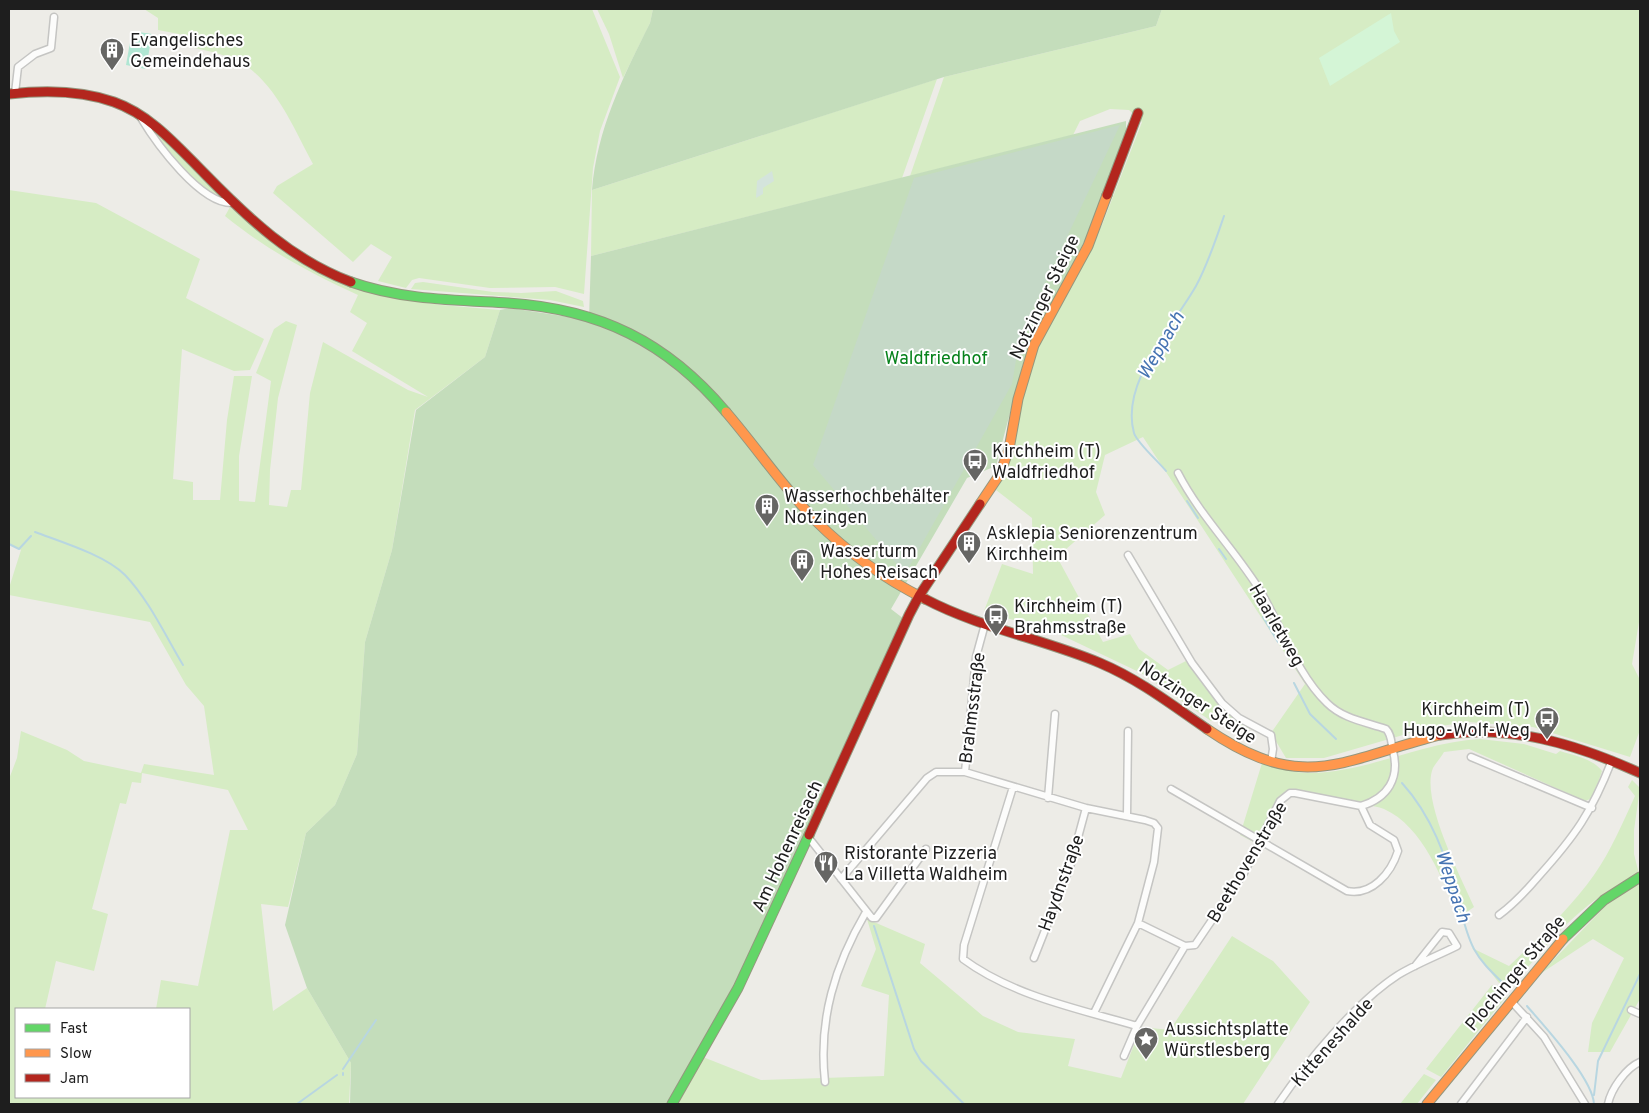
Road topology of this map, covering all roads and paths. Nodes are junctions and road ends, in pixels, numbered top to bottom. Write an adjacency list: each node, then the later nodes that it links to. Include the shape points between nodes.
1 (54, 17): 2 (street, via 51,48 35,54 18,67)
2 (12, 93): 4 (main road, Notzinger Steige, via 67,93 98,97)
3 (1138, 113): 8 (main road, Notzinger Steige, via 1088,246 1034,345 1000,474)
4 (139, 114): 5 (main road, Notzinger Steige, via 165,134); 5 (street, via 154,140 184,173 209,195)
5 (233, 203): 8 (main road, Notzinger Steige, via 262,230 301,257 324,270 380,291 418,298 559,308 611,322 635,335 670,356 710,392 829,534 867,564)
6 (1178, 473): 12 (street, Haarletweg, via 1260,592 1320,695 1352,719 1386,728)
7 (1128, 555): 15 (street, via 1192,663 1222,703 1239,718 1271,735)
8 (919, 596): 9 (main road, Notzinger Steige); 25 (main road, Am Hohenreisach)
9 (985, 624): 15 (main road, Notzinger Steige, via 1076,653 1126,675 1166,699 1234,748); 16 (street, Brahmsstraße, via 976,657)
10 (1055, 714): 20 (street)
11 (1128, 731): 24 (street)
12 (1393, 750): 14 (main road, Notzinger Steige, via 1441,735 1486,731 1536,737); 15 (main road, Notzinger Steige, via 1350,763 1311,768); 21 (street, via 1396,762 1394,780 1379,798)
13 (1471, 756): 23 (street)
14 (1612, 760): 17 (main road, Notzinger Steige); 23 (street)
15 (1271, 762)
16 (965, 772): 18 (street); 29 (street, Brahmsstraße, via 936,772 927,778)
17 (1640, 773)
18 (1013, 787): 20 (street); 38 (street, via 964,945 963,959 983,972 1026,991)
19 (1171, 789): 26 (street)
20 (1048, 798): 22 (street)
21 (1361, 806): 26 (street, Beethovenstraße, via 1290,794 1280,801); 26 (street, via 1370,824 1394,840 1398,851 1387,872 1362,892 1347,892)
22 (1086, 808): 24 (street); 34 (street, Haydnstraße, via 1070,867)
23 (1592, 808): 31 (street, via 1570,842)
24 (1127, 816): 32 (street, via 1154,823 1159,834)
25 (809, 838): 29 (street); 45 (main road, Am Hohenreisach, via 738,988)
26 (1260, 843): 33 (street, Beethovenstraße, via 1200,940)
27 (926, 849): 30 (street, via 876,918)
28 (1640, 877): 36 (main road, Plochinger Straße, via 1618,890 1573,927)
29 (841, 879): 30 (street)
30 (866, 912): 44 (street, via 844,952 830,993 823,1046)
31 (1499, 915)
32 (1138, 923): 33 (street); 38 (street)
33 (1186, 946): 41 (street, Beethovenstraße)
34 (1034, 958)
35 (1415, 966): 35 (street, Kitteneshalde, via 1456,946 1452,936 1442,932); 46 (street, Kitteneshalde, via 1392,979 1349,1019)
36 (1511, 1000): 40 (street); 47 (main road, Plochinger Straße)
37 (1632, 1010): 39 (street)
38 (1094, 1013): 41 (street)
39 (1640, 1014)
40 (1527, 1017): 48 (street); 49 (street, via 1544,1037)
41 (1137, 1026): 42 (street, Beethovenstraße)
42 (1124, 1056)
43 (1640, 1062): 50 (street, via 1626,1072)
44 (825, 1082)
45 (672, 1104)
46 (1278, 1104)
47 (1427, 1104)
48 (1462, 1104)
49 (1585, 1104)
50 (1608, 1104)

